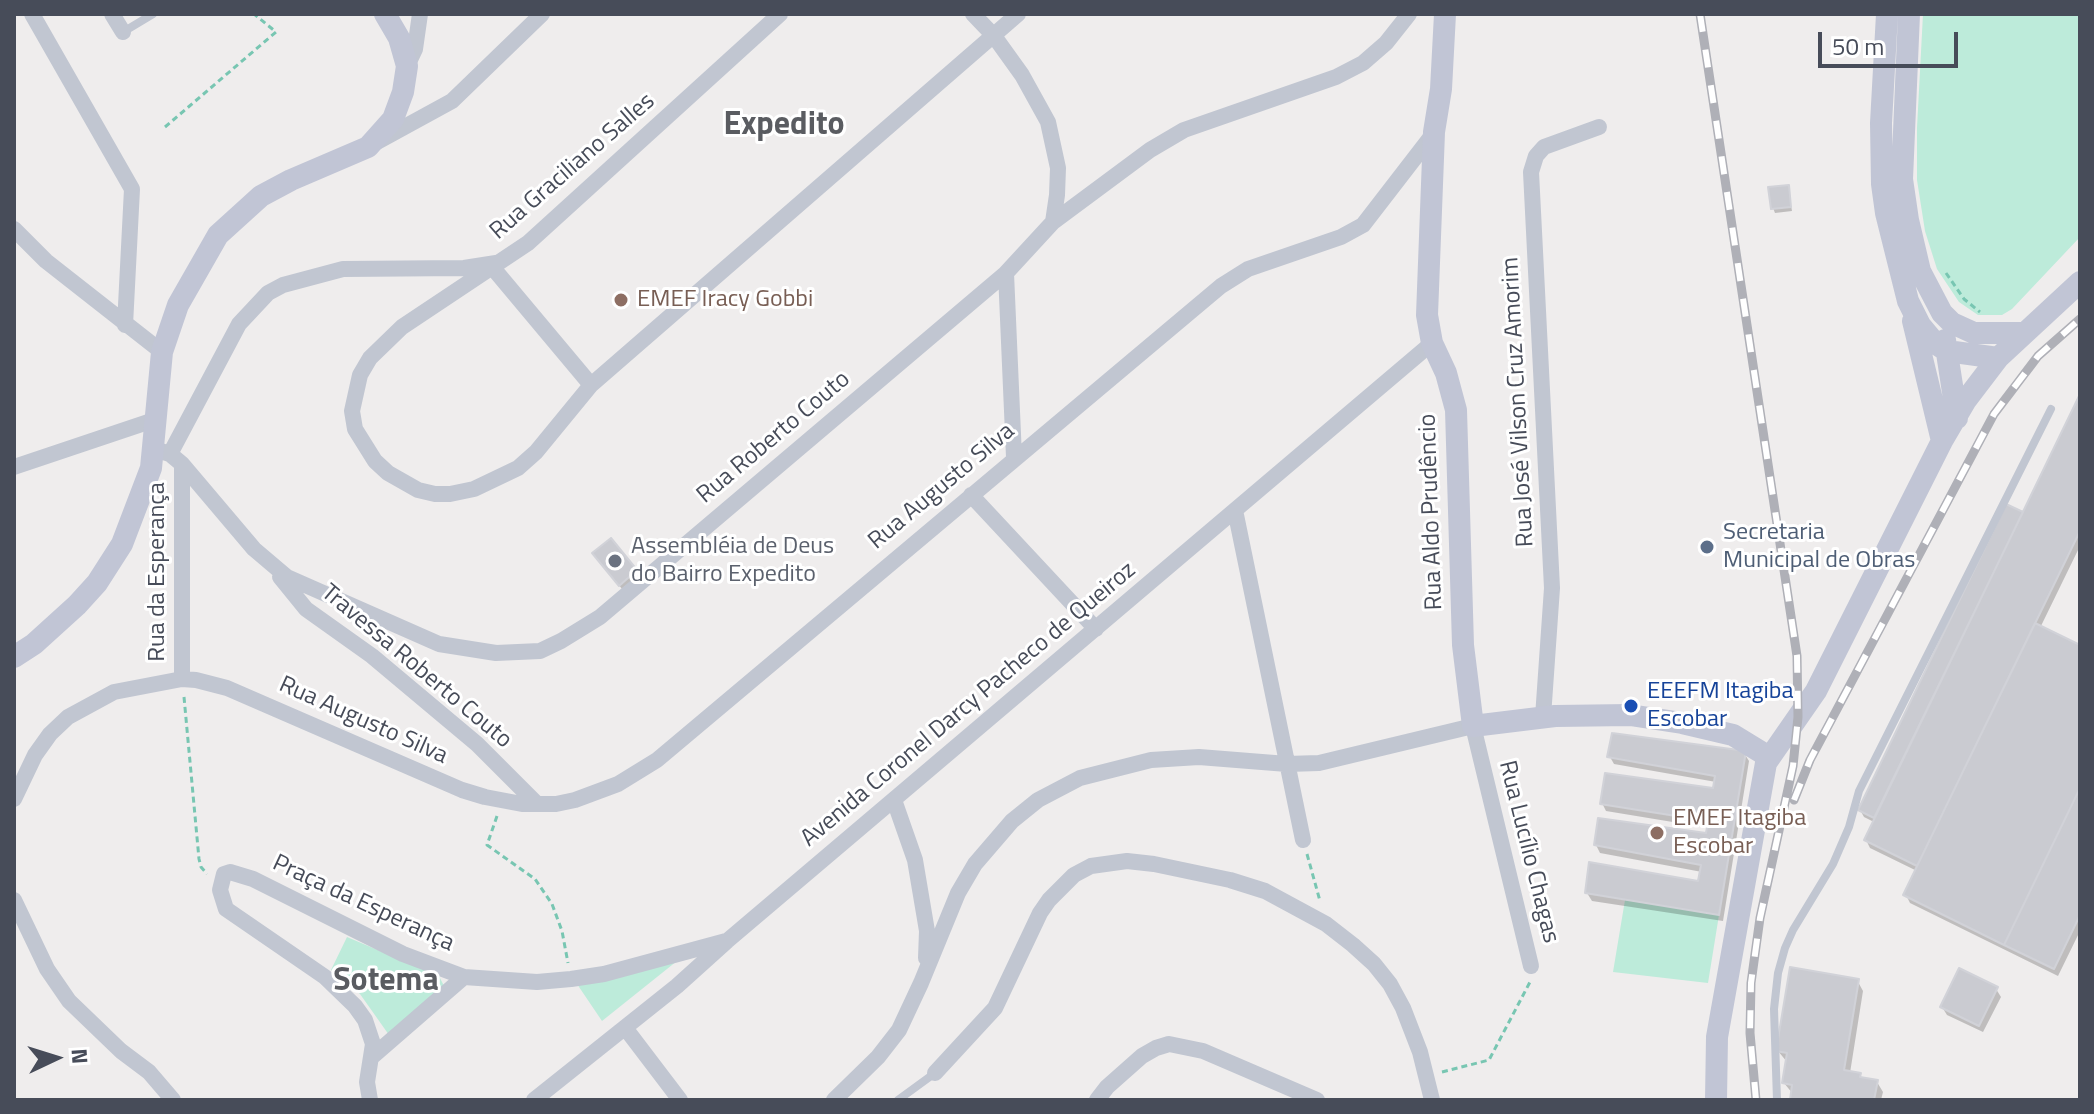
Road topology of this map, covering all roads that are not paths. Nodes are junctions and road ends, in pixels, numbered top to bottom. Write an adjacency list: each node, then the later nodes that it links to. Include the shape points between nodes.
1 (32, 14): 27 (street, via 132,189)
2 (112, 14): 14 (street)
3 (153, 14): 14 (lane)
4 (385, 14): 16 (street)
5 (420, 14): 16 (street)
6 (542, 14): 19 (street, via 452,101)
7 (780, 14): 22 (street, Rua Graciliano Salles)
8 (973, 14): 15 (street)
9 (1018, 14): 15 (street)
10 (1409, 14): 20 (street, Rua Roberto Couto, via 1363,63 1166,138)
11 (1445, 14): 18 (street, Rua Aldo Prudêncio)
12 (1887, 14): 25 (street, via 1882,184)
13 (1909, 14): 26 (street, via 1902,179 1920,271)
14 (123, 32)
15 (994, 36): 20 (street, via 1048,122 1058,168); 33 (street)
16 (407, 66): 19 (street, via 398,108)
17 (1599, 127): 47 (street, Rua José Vilson Cruz Amorim, via 1544,147 1531,172 1552,588)
18 (1434, 132): 29 (street, Rua Aldo Prudêncio, via 1427,315); 39 (street, Rua Augusto Silva, via 1363,225 1234,277)
19 (368, 147): 31 (street, via 261,196 218,235 178,305)
20 (1053, 222): 23 (street, Rua Roberto Couto)
21 (14, 229): 27 (street)
22 (498, 265): 33 (street, Rua Graciliano Salles); 33 (street, via 402,327 370,358 360,375 352,411 355,429 375,461 402,483 427,492 474,489 518,468); 38 (street, Rua Graciliano Salles, via 343,269 268,293 239,324)
23 (1006, 273): 39 (street); 43 (street, Rua Roberto Couto, via 600,617 540,651 496,653 439,644 287,577)
24 (2080, 282): 28 (street)
25 (1908, 301): 30 (street, via 1920,325); 37 (street)
26 (1942, 313): 28 (street, via 1974,333); 30 (street)
27 (125, 325): 31 (street)
28 (2023, 333): 32 (street)
29 (1432, 343): 42 (street, Avenida Coronel Darcy Pacheco de Queiroz); 48 (street, Rua Aldo Prudêncio, via 1456,410 1463,645)
30 (1947, 351): 32 (street); 35 (street)
31 (162, 352): 36 (street)
32 (1998, 358): 35 (street)
33 (591, 385)
34 (2051, 409): 73 (lane, via 1859,791 1833,864 1785,948 1774,1009)
35 (1957, 418): 37 (street)
36 (154, 420): 38 (street); 40 (street)
37 (1942, 441): 49 (street, via 1816,691)
38 (169, 456): 43 (street, Rua Roberto Couto); 45 (street, via 151,468 114,558 77,605); 46 (street, Rua da Esperança)
39 (1014, 457): 41 (street, Rua Augusto Silva)
40 (14, 467)
41 (971, 495): 44 (street); 53 (street, Rua Augusto Silva, via 657,760 597,793)
42 (1235, 510): 44 (street, Avenida Coronel Darcy Pacheco de Queiroz); 50 (street)
43 (269, 563): 53 (street, Travessa Roberto Couto, via 306,609 372,656 477,744)
44 (1096, 629): 52 (street, Avenida Coronel Darcy Pacheco de Queiroz)
45 (14, 657)
46 (182, 679): 51 (street, via 114,692 68,717 35,755); 53 (street, Rua Augusto Silva, via 227,688 462,790)
47 (1543, 717): 48 (street); 49 (street, via 1619,715 1682,723 1733,735)
48 (1473, 726): 50 (street, via 1340,759); 57 (street, Rua Lucílio Chagas)
49 (1769, 757): 72 (street, via 1761,778 1717,1037)
50 (1287, 764): 54 (street); 59 (street, via 1221,758 1151,760 1080,778 1038,800 975,864)
51 (14, 799)
52 (894, 800): 56 (street, Avenida Coronel Darcy Pacheco de Queiroz); 59 (street, via 923,899 927,931)
53 (537, 804)
54 (1303, 840)
55 (14, 900): 63 (street, via 47,969 69,1001)
56 (727, 941): 58 (street, via 571,979); 60 (street, Avenida Coronel Darcy Pacheco de Queiroz)
57 (1531, 966)
58 (464, 977): 61 (street, Praça da Esperança); 61 (street, Praça da Esperança, via 403,954 253,879 224,874 220,884 226,909 342,992 365,1020)
59 (921, 983): 67 (street, via 899,1030)
60 (626, 1029): 65 (street, Avenida Coronel Darcy Pacheco de Queiroz); 66 (street)
61 (373, 1056): 64 (street, via 367,1082)
62 (935, 1073): 68 (lane); 71 (street, via 995,1008 1049,900 1091,866 1127,861 1265,891 1326,924 1390,984 1412,1030)
63 (173, 1100)
64 (370, 1100)
65 (534, 1100)
66 (680, 1100)
67 (834, 1100)
68 (898, 1100)
69 (1097, 1100): 70 (street, via 1142,1056 1169,1044 1203,1051)
70 (1317, 1100)
71 (1432, 1100)
72 (1716, 1100)
73 (1777, 1100)

